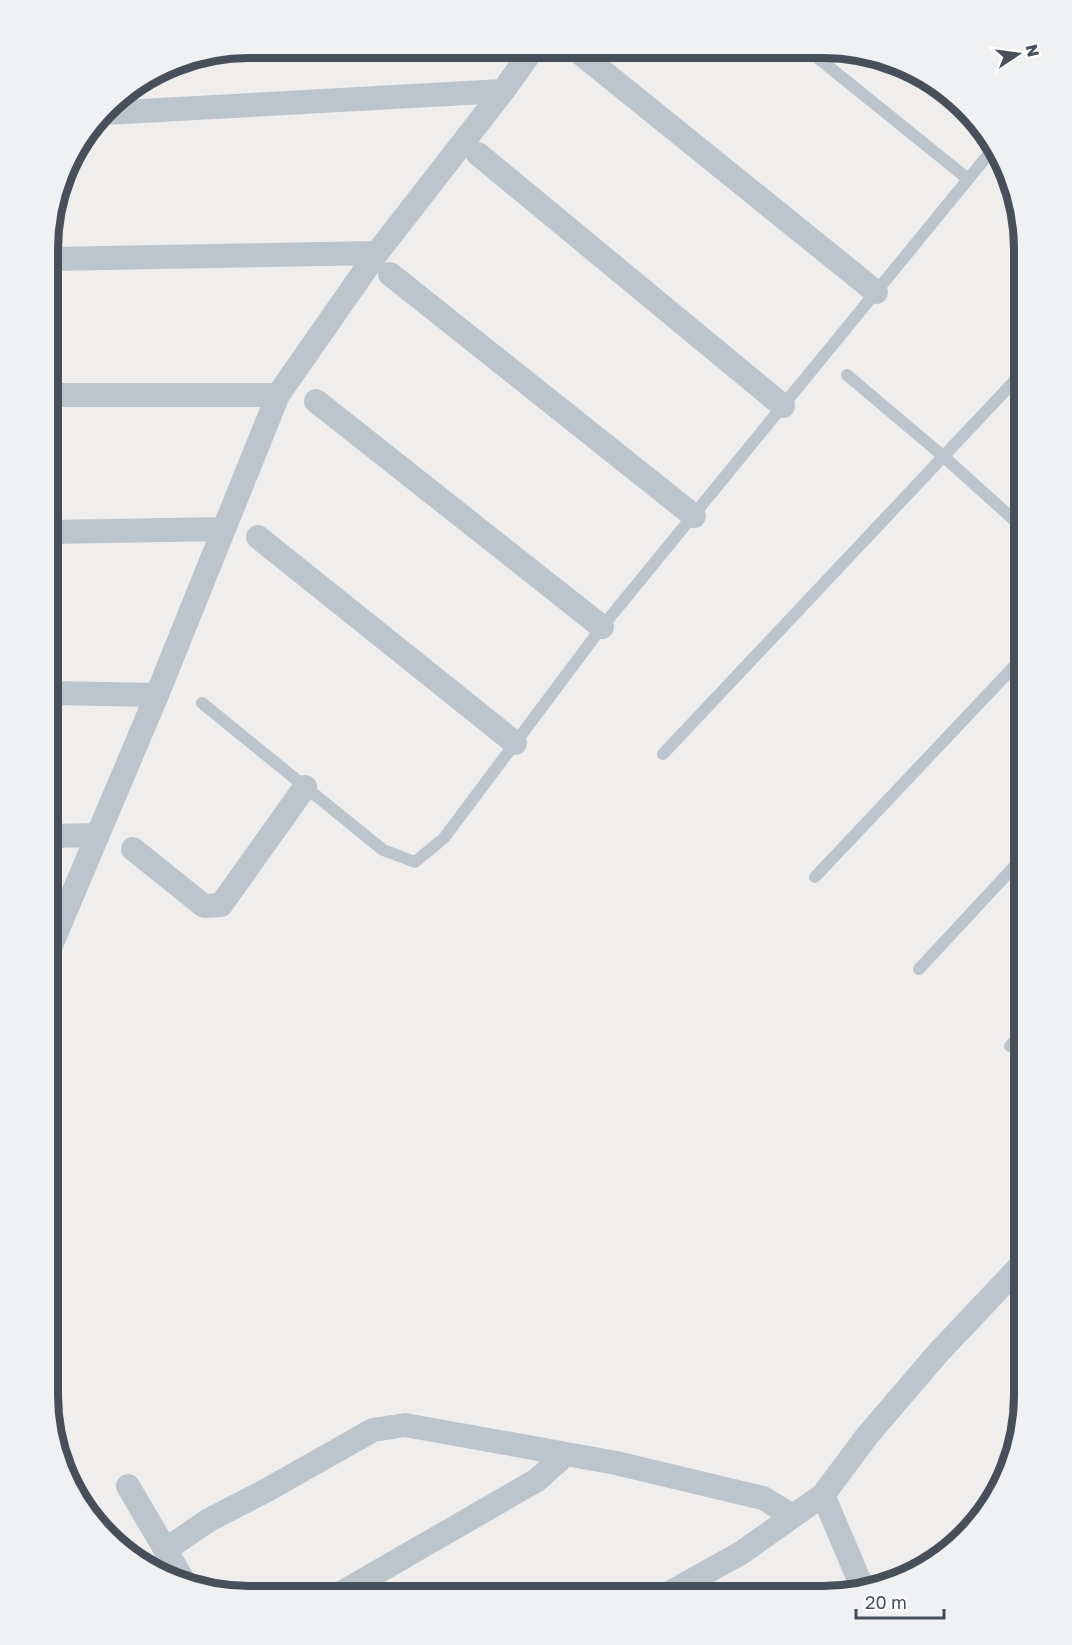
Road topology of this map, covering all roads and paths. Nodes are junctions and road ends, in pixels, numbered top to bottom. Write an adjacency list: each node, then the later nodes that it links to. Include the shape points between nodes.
1 (527, 58): 4 (street)
2 (586, 58): 12 (street)
3 (818, 58): 8 (lane)
4 (503, 91): 5 (street); 9 (street)
5 (118, 112)
6 (477, 154): 18 (street)
7 (988, 155): 8 (lane)
8 (968, 179): 12 (lane)
9 (376, 253): 10 (street); 16 (street)
10 (58, 259)
11 (390, 274): 20 (street)
12 (876, 292): 18 (lane)
13 (847, 375): 19 (lane)
14 (1013, 383): 19 (lane)
15 (58, 395): 16 (street)
16 (278, 395): 22 (street)
17 (316, 401): 25 (street)
18 (783, 406): 20 (lane)
19 (943, 456): 21 (lane); 31 (lane)
20 (694, 516): 25 (lane)
21 (1013, 519)
22 (224, 529): 23 (street); 28 (street)
23 (58, 532)
24 (258, 537): 30 (street)
25 (602, 627): 30 (lane)
26 (1013, 668): 37 (lane)
27 (58, 693): 28 (street)
28 (157, 695): 33 (street)
29 (202, 703): 32 (lane)
30 (515, 743): 32 (lane, via 444,838 415,861 383,850)
31 (663, 754)
32 (305, 787): 35 (street, via 221,905 204,906)
33 (98, 835): 34 (street); 38 (street)
34 (58, 836)
35 (133, 849)
36 (1013, 868): 39 (lane)
37 (815, 877)
38 (58, 929)
39 (919, 969)
40 (1013, 1043): 41 (lane)
41 (1010, 1046)
42 (1013, 1274): 45 (street, via 938,1353)
43 (566, 1454): 46 (street, via 763,1498); 47 (street, via 405,1425 374,1430 209,1520); 50 (street, via 537,1480)
44 (128, 1486): 47 (street)
45 (823, 1495): 46 (street); 49 (street)
46 (793, 1516): 51 (street, via 741,1553)
47 (165, 1550): 48 (street)
48 (179, 1573)
49 (860, 1583)
50 (353, 1586)
51 (682, 1586)

